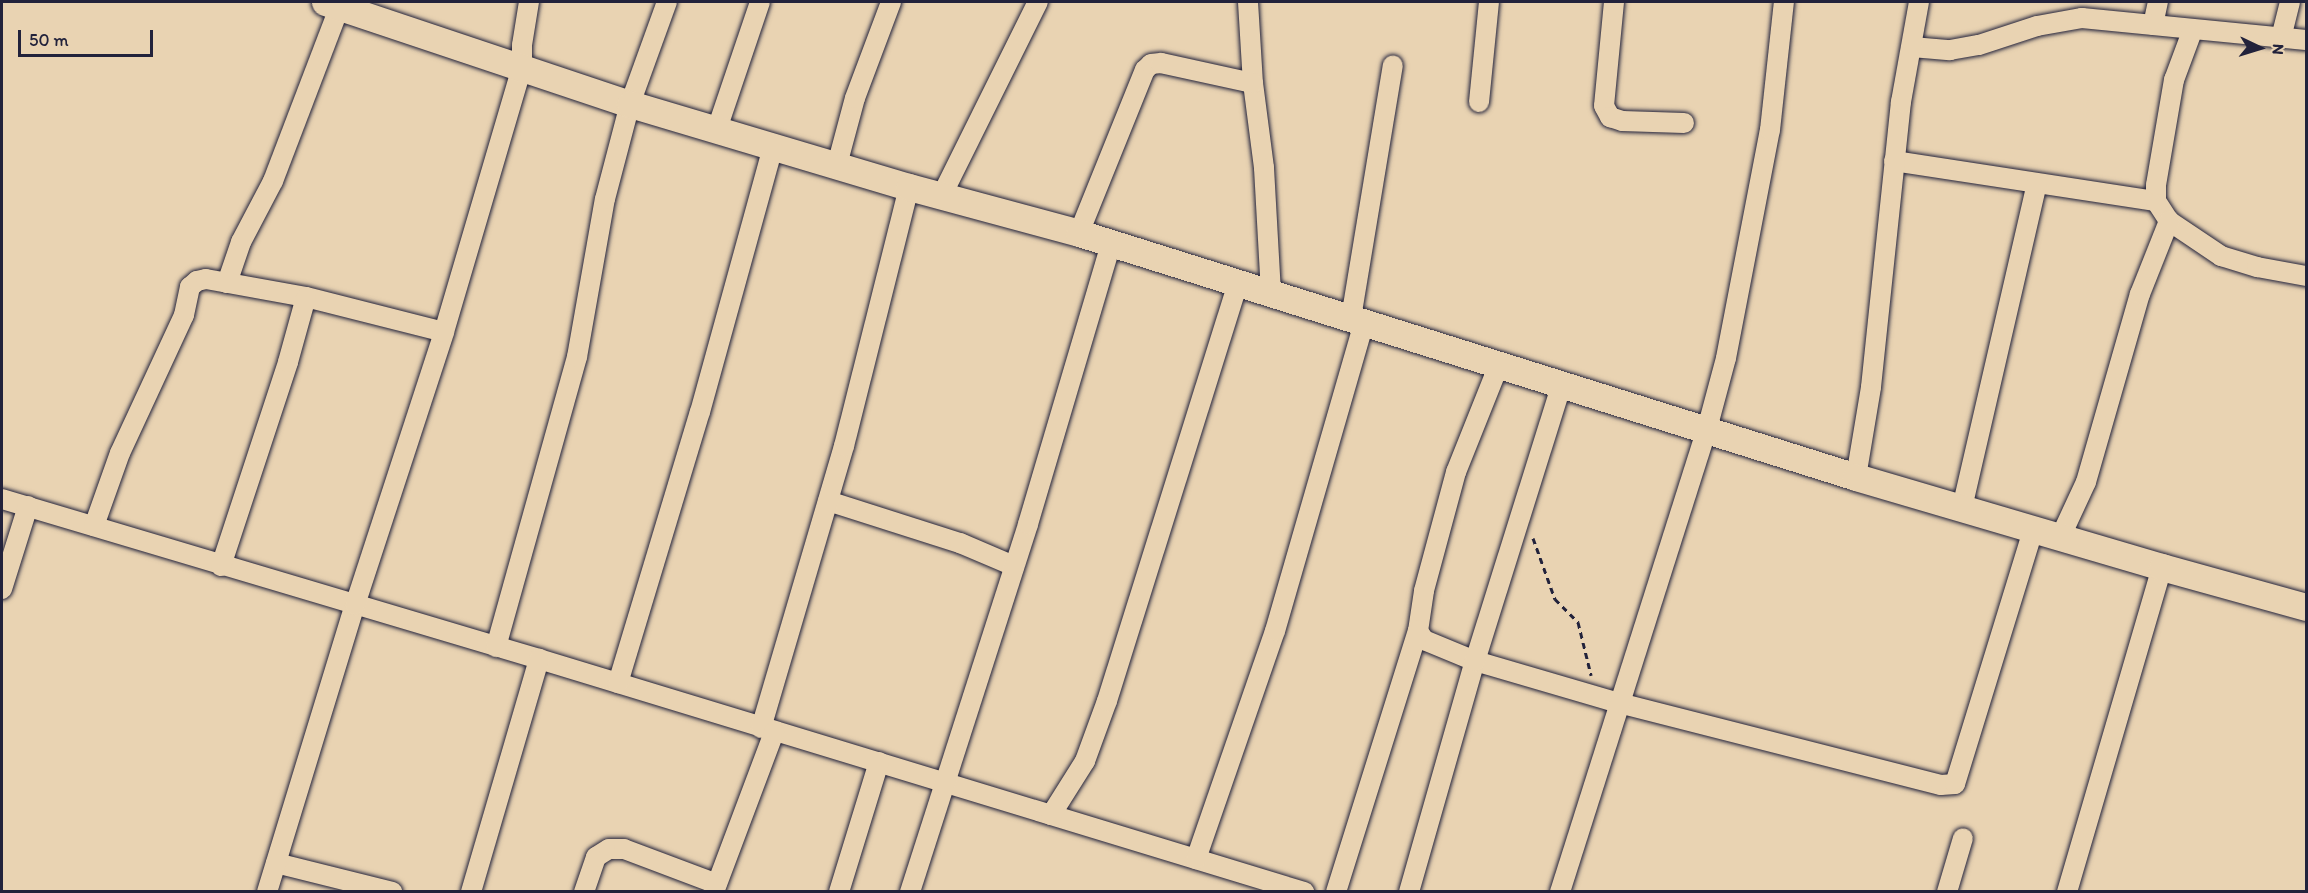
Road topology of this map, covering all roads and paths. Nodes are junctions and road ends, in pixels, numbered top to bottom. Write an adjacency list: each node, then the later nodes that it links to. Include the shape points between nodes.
1 (529, 2): 22 (street)
2 (667, 2): 25 (street)
3 (760, 2): 27 (street)
4 (891, 2): 30 (street, via 855,98)
5 (1038, 2): 33 (street)
6 (1248, 2): 23 (street)
7 (1489, 2): 24 (street)
8 (1614, 2): 26 (street, via 1604,106 1610,117 1622,121)
9 (1784, 2): 47 (street, via 1770,130 1726,358)
10 (1919, 2): 20 (street)
11 (2158, 2): 16 (street)
12 (2290, 2): 18 (street)
13 (332, 4): 14 (street); 40 (street, via 273,181 241,242)
14 (367, 8): 22 (street)
15 (2083, 10): 16 (street); 20 (street, via 2002,39 1960,49)
16 (2153, 25): 17 (street)
17 (2193, 29): 18 (street); 34 (street, via 2174,80)
18 (2281, 38): 19 (street)
19 (2307, 40)
20 (1912, 47): 29 (street)
21 (1393, 65): 43 (street)
22 (522, 67): 25 (street); 44 (street)
23 (1253, 83): 36 (street, via 1151,64 1145,70); 41 (street, via 1264,168)
24 (1479, 102)
25 (630, 104): 27 (street); 64 (street, via 605,199 577,357)
26 (1684, 123)
27 (717, 129): 28 (street)
28 (773, 147): 30 (street); 67 (street, via 700,412)
29 (1894, 161): 31 (street); 48 (street, via 1870,387)
30 (837, 165): 32 (street)
31 (2037, 183): 34 (street); 53 (street)
32 (909, 187): 33 (street); 50 (street)
33 (942, 195): 36 (street)
34 (2156, 201): 35 (street)
35 (2169, 221): 38 (street, via 2221,256); 56 (street, via 2140,294 2086,482)
36 (1079, 232): 37 (street)
37 (1111, 243): 39 (street); 58 (street)
38 (2307, 276)
39 (1238, 282): 41 (street); 73 (street, via 1107,701 1085,761)
40 (227, 283): 42 (street); 54 (street, via 206,279 190,287 184,315 120,453)
41 (1271, 292): 43 (street)
42 (306, 297): 44 (street); 57 (street)
43 (1358, 320): 45 (street); 75 (street, via 1275,631)
44 (444, 332): 61 (street)
45 (1498, 366): 46 (street); 63 (street, via 1456,472 1424,591)
46 (1562, 383): 47 (street); 52 (street)
47 (1707, 429): 48 (street); 69 (street)
48 (1856, 477): 53 (street)
49 (2, 499): 51 (street)
50 (828, 501): 58 (street, via 960,543); 70 (street)
51 (28, 506): 54 (street); 60 (street)
52 (1523, 508): 66 (street); 68 (path, via 1555,599 1578,622)
53 (1962, 508): 55 (street)
54 (94, 526): 57 (street)
55 (2033, 530): 56 (street); 69 (street, via 1955,784 1941,785)
56 (2060, 538): 59 (street)
57 (220, 566): 61 (street)
58 (1014, 566): 72 (street)
59 (2162, 567): 62 (street); 89 (street)
60 (2, 589)
61 (355, 605): 64 (street); 76 (street)
62 (2307, 607)
63 (1418, 631): 66 (street, via 1424,640); 85 (street)
64 (496, 646): 65 (street)
65 (539, 659): 67 (street); 80 (street)
66 (1475, 661): 68 (street); 86 (street)
67 (618, 683): 70 (street)
68 (1596, 696): 69 (street)
69 (1619, 703): 87 (street)
70 (768, 730): 71 (street); 77 (street)
71 (879, 762): 72 (street); 82 (street)
72 (945, 783): 73 (street); 83 (street)
73 (1051, 815): 75 (street)
74 (1963, 838): 88 (street)
75 (1196, 859): 84 (street)
76 (276, 863): 78 (street); 79 (street)
77 (715, 887): 81 (street, via 624,849 609,849 596,858)
78 (267, 891)
79 (392, 891)
80 (471, 891)
81 (584, 891)
82 (839, 891)
83 (910, 891)
84 (1304, 891)
85 (1336, 891)
86 (1409, 891)
87 (1560, 891)
88 (1947, 891)
89 (2067, 891)

